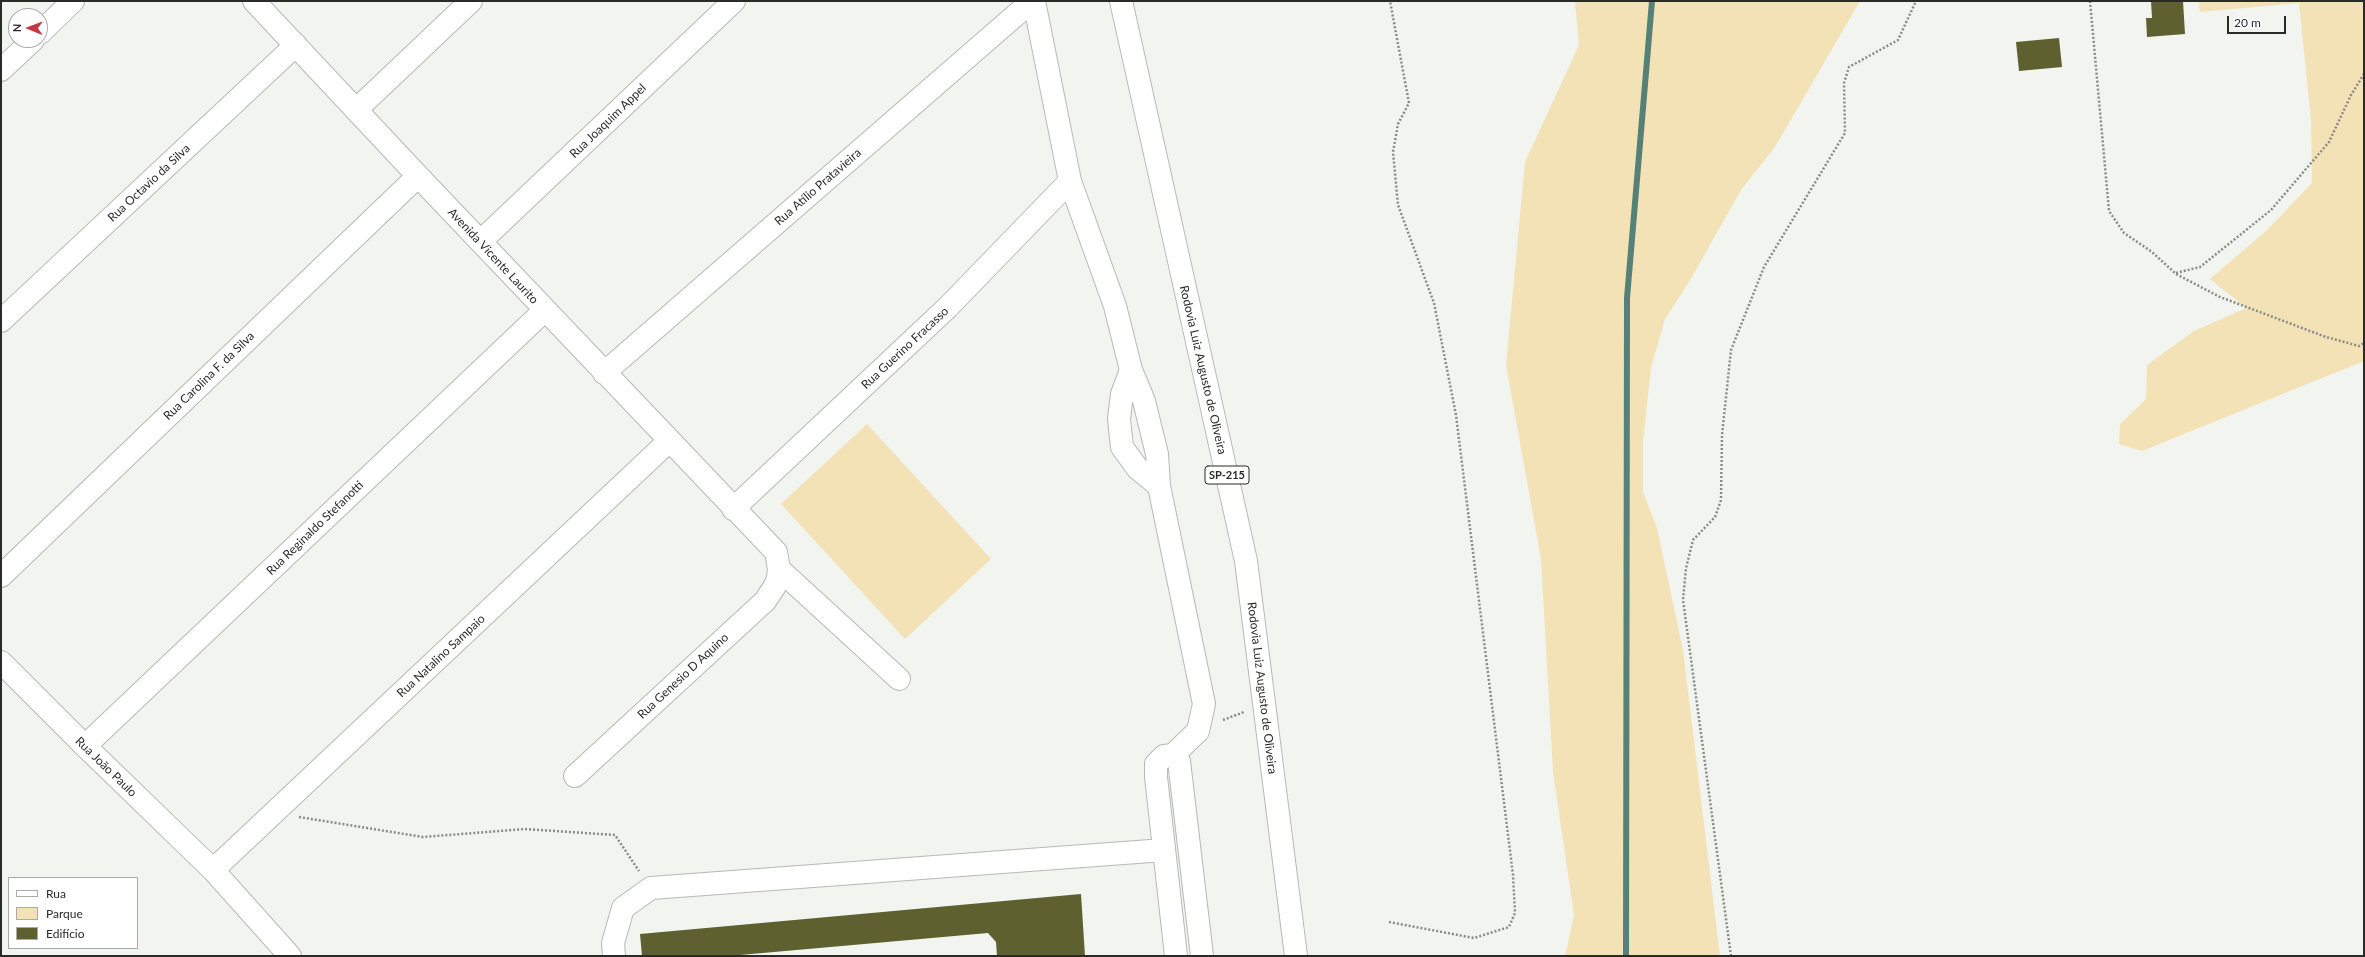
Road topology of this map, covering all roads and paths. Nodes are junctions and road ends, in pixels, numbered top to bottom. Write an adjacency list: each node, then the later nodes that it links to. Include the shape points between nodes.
1 (73, 1): 10 (main road)
2 (254, 1): 11 (main road, Avenida Vicente Laurito)
3 (471, 1): 15 (main road)
4 (734, 1): 18 (main road, Rua Joaquim Appel)
5 (1033, 1): 17 (main road); 24 (main road, Rua Atílio Pratavieira)
6 (1121, 1): 32 (main road, Rodovia Luiz Augusto de Oliveira / SP-215, via 1246,561)
7 (1390, 1): 41 (path, via 1409,103 1398,124 1393,152 1398,205 1434,303 1456,415 1513,875 1515,913 1509,927 1474,938)
8 (1916, 1): 47 (path, via 1898,40 1850,67 1844,83 1845,133 1764,267 1731,350 1722,435 1721,500 1715,517 1693,540 1686,568 1683,600)
9 (2090, 1): 19 (path, via 2109,211 2124,233 2152,252)
10 (48, 25)
11 (296, 45): 15 (main road, Avenida Vicente Laurito); 21 (main road, Rua Octavio da Silva)
12 (24, 48): 13 (main road)
13 (1, 70)
14 (2364, 74): 19 (path, via 2329,142 2271,210 2200,267)
15 (357, 109): 16 (main road, Avenida Vicente Laurito)
16 (418, 176): 18 (main road, Avenida Vicente Laurito); 29 (main road, Rua Carolina F. da Silva)
17 (1070, 181): 23 (main road, via 1115,306); 27 (main road, Rua Guerino Fracasso, via 948,307)
18 (481, 242): 20 (main road, Avenida Vicente Laurito)
19 (2176, 274): 22 (path, via 2220,297 2281,321 2358,346)
20 (545, 310): 24 (main road, Avenida Vicente Laurito); 34 (main road, Rua Reginaldo Stefanotti)
21 (1, 321)
22 (2364, 343)
23 (1131, 370): 26 (main road, via 1144,401 1157,454); 26 (main road, via 1122,394 1122,447 1138,469)
24 (604, 373): 25 (main road, Avenida Vicente Laurito)
25 (669, 441): 27 (main road, Avenida Vicente Laurito); 37 (main road, Rua Natalino Sampaio)
26 (1159, 486): 33 (main road, via 1204,704)
27 (733, 509): 28 (main road, Avenida Vicente Laurito, via 776,552)
28 (780, 569): 31 (main road); 36 (main road, Rua Genesio D Aquino, via 775,586 765,601)
29 (1, 576)
30 (1, 662): 34 (main road, Rua João Paulo)
31 (899, 679)
32 (1262, 694): 33 (path, via 1245,712); 46 (main road, Rodovia Luiz Augusto de Oliveira / SP-215)
33 (1198, 731): 35 (main road)
34 (85, 746): 39 (main road, Rua João Paulo)
35 (1173, 755): 38 (main road, via 1164,756 1156,764); 45 (main road, via 1179,761)
36 (575, 776)
37 (274, 813): 39 (main road, Rua Natalino Sampaio); 40 (path, via 423,837 526,829 615,835)
38 (1164, 850): 40 (main road); 44 (main road)
39 (213, 870): 42 (main road, Rua João Paulo)
40 (651, 888): 43 (main road, via 623,908 613,943)
41 (1389, 922)
42 (290, 956)
43 (614, 956)
44 (1176, 956)
45 (1202, 956)
46 (1296, 956)
47 (1731, 956)

